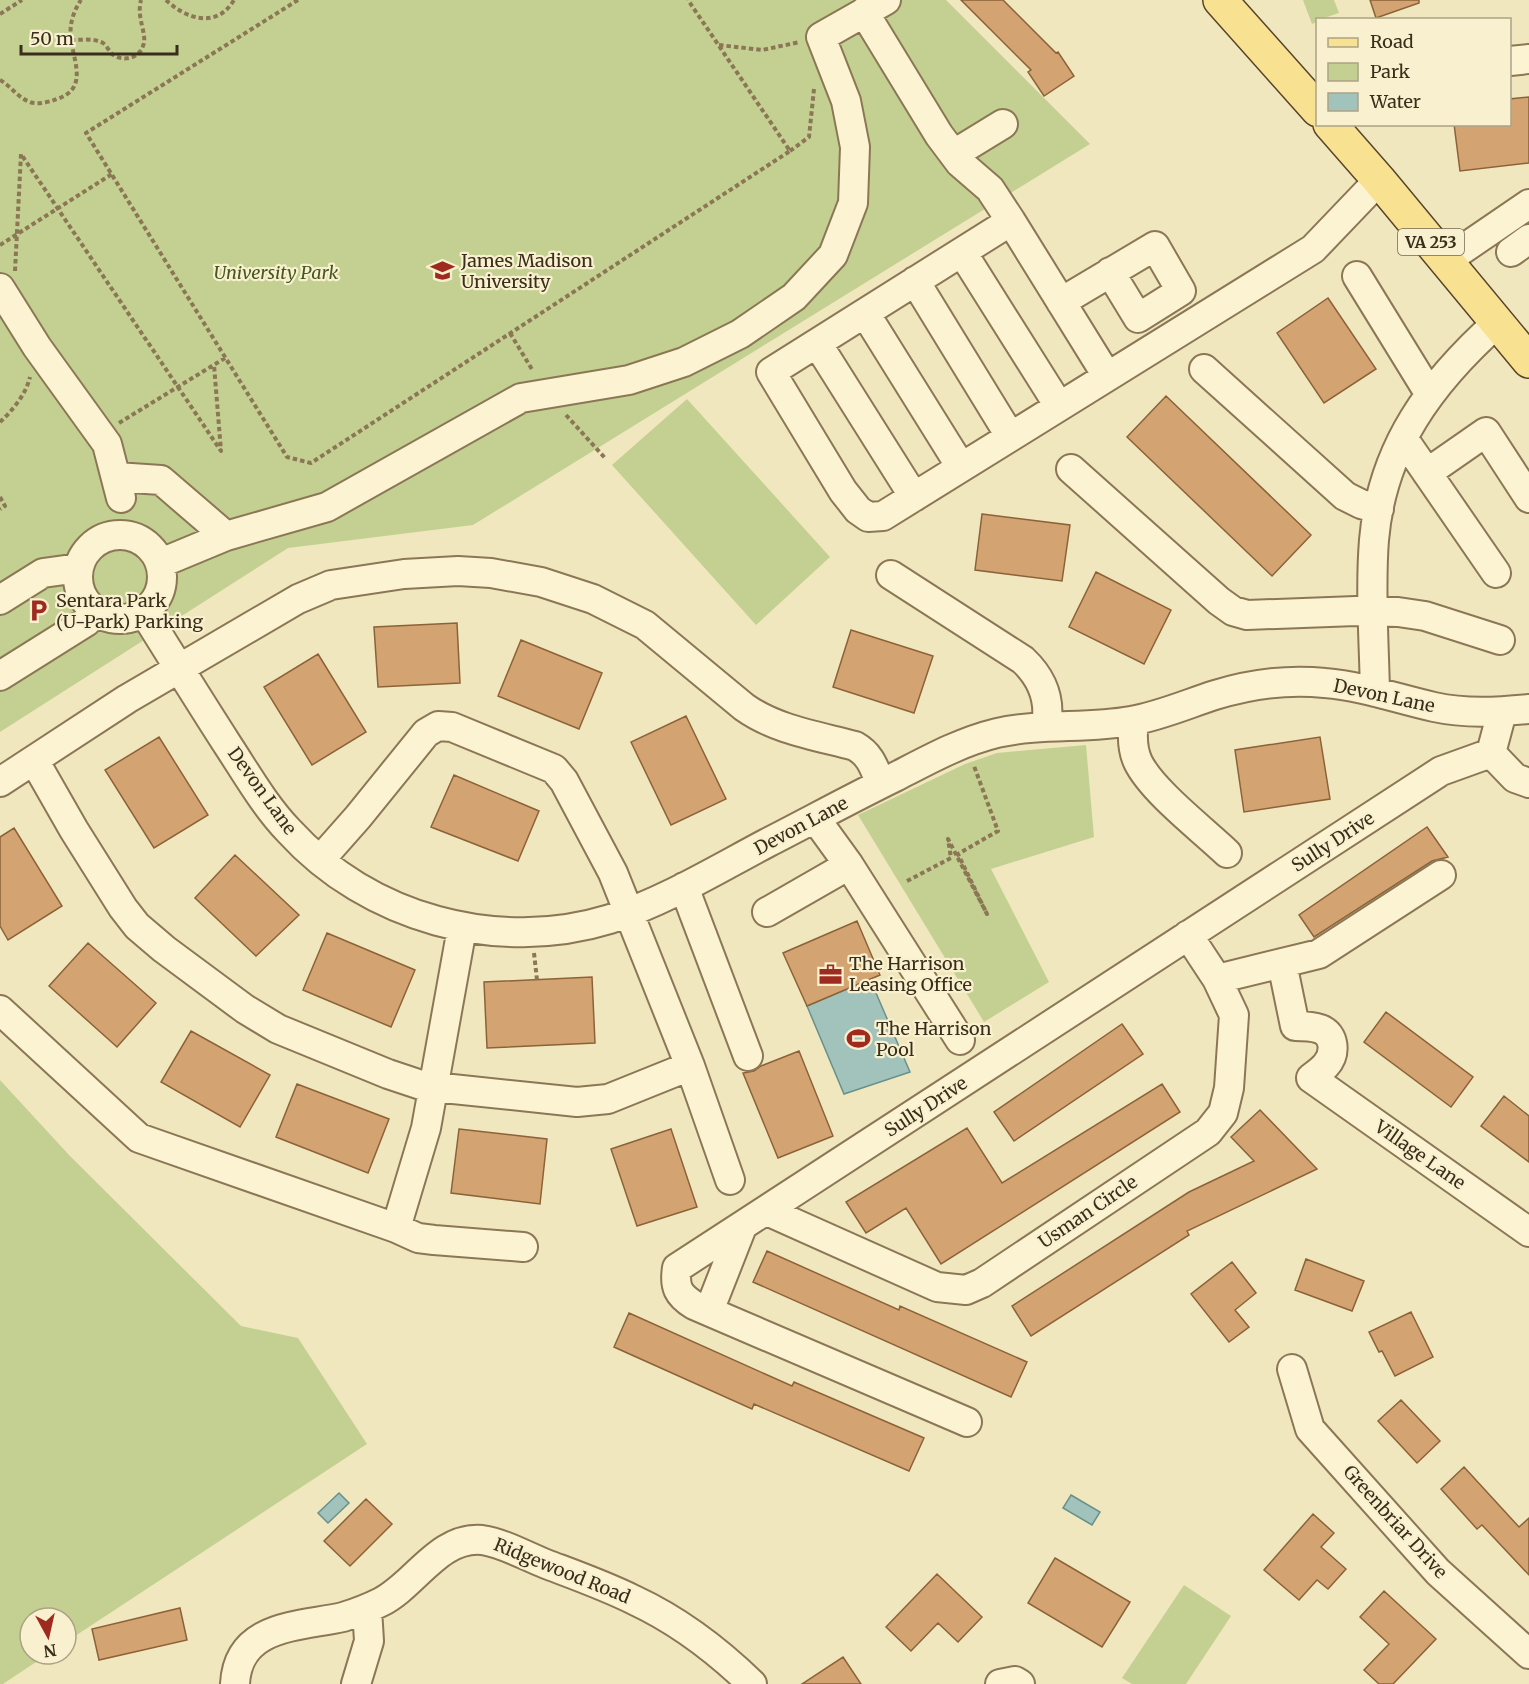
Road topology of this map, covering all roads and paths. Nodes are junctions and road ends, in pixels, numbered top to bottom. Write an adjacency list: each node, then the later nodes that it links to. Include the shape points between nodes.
1 (22, 0): 10 (path)
2 (81, 0): 12 (path, via 70,26)
3 (141, 0): 12 (path, via 138,11 144,37 138,55 119,58 95,40)
4 (166, 0): 5 (path, via 177,11 206,19 221,14)
5 (234, 0)
6 (298, 0): 23 (path, via 86,133)
7 (688, 0): 13 (path)
8 (1220, 0): 18 (main road)
9 (877, 5): 11 (street); 22 (street, via 939,135)
10 (0, 14)
11 (821, 37): 13 (path, via 762,50); 63 (street, via 846,101 855,147 854,203 833,255 794,297 740,334 684,362 629,380 521,398 327,507)
12 (71, 40): 16 (path, via 77,72 75,85 66,96 32,103)
13 (718, 44): 21 (path)
14 (1529, 59): 15 (street)
15 (1511, 61)
16 (0, 80)
17 (815, 81): 21 (path, via 808,137)
18 (1316, 109)
19 (1003, 124): 22 (street)
20 (1332, 126): 24 (main road, VA 253)
21 (790, 151): 43 (path, via 311,463 287,457)
22 (954, 154): 27 (street, via 990,189)
23 (112, 174): 26 (path); 43 (path)
24 (1379, 180): 31 (main road, VA 253); 42 (street, via 1313,249)
25 (1529, 204): 31 (street)
26 (58, 209): 28 (path); 28 (path, via 21,154); 48 (path)
27 (1011, 221): 30 (street); 36 (street)
28 (17, 235): 29 (path); 35 (path)
29 (0, 245)
30 (962, 252): 34 (street); 50 (street)
31 (1447, 260): 39 (main road, VA 253)
32 (1110, 272): 36 (street); 38 (street); 38 (street, via 1155,246 1181,291)
33 (1357, 276): 49 (street)
34 (915, 281): 37 (street); 53 (street)
35 (6, 297): 41 (street)
36 (1061, 302): 47 (street)
37 (865, 313): 40 (street); 55 (street)
38 (1138, 318): 42 (street)
39 (1498, 322): 44 (main road, VA 253); 49 (street)
40 (817, 343): 58 (street); 58 (street, via 771,372 843,491 868,517 883,516)
41 (37, 347): 51 (path, via 28,386 11,413); 52 (street)
42 (1154, 347): 47 (street)
43 (225, 358): 45 (path)
44 (1529, 361)
45 (214, 364): 48 (path); 48 (path, via 221,451)
46 (1204, 369): 62 (street, via 1345,496)
47 (1107, 376): 50 (street)
48 (178, 386): 52 (path)
49 (1429, 393): 54 (street)
50 (1059, 406): 53 (street)
51 (0, 422)
52 (100, 435): 63 (street, via 107,444 118,487 162,480)
53 (1011, 436): 55 (street)
54 (1403, 438): 57 (street); 62 (street)
55 (961, 467): 58 (street)
56 (1071, 469): 69 (street, via 1233,611 1247,615)
57 (1427, 473): 60 (street, via 1486,432); 66 (street)
58 (914, 496)
59 (0, 497): 61 (path, via 5,506)
60 (1529, 498)
61 (0, 509)
62 (1379, 509): 69 (street, via 1373,561)
63 (226, 536): 64 (street)
64 (160, 563): 65 (street, via 147,544 126,535 114,535 93,545); 71 (street, via 162,585)
65 (79, 567): 68 (street, via 43,573); 70 (street, via 79,586)
66 (1496, 573)
67 (891, 575): 78 (street, via 1023,660 1044,689)
68 (0, 600)
69 (1374, 611): 72 (street, via 1425,616); 75 (street)
70 (96, 612): 71 (street, via 115,619); 74 (street)
71 (144, 612): 73 (street, Devon Lane)
72 (1500, 640)
73 (179, 670): 81 (street); 84 (street, via 298,599 332,585 441,572 516,576 593,599 645,625 761,717 864,751); 87 (street, Devon Lane, via 271,811)
74 (0, 676)
75 (1375, 692): 76 (street, Devon Lane, via 1436,708); 77 (street, Devon Lane, via 1325,683 1274,682)
76 (1515, 710): 80 (street)
77 (1134, 721): 78 (street, Devon Lane); 86 (street, via 1135,753 1146,775)
78 (1046, 725): 79 (street, Devon Lane)
79 (966, 742): 84 (street, Devon Lane); 90 (path, via 998,831 958,854 987,914 948,839 951,858)
80 (1491, 753): 83 (street, via 1515,778); 95 (street, Sully Drive, via 1441,771)
81 (34, 760): 82 (street); 102 (street, via 123,908 141,931 264,1022 388,1074)
82 (0, 782)
83 (1529, 783)
84 (880, 784): 85 (street, Devon Lane)
85 (815, 818): 88 (street); 91 (street, Devon Lane)
86 (1227, 853)
87 (320, 860): 92 (street, via 426,733 438,726 452,727 558,772 613,873); 94 (street, Devon Lane, via 357,887 394,906)
88 (849, 865): 93 (street); 99 (street)
89 (1442, 875): 96 (street, via 1319,954)
90 (907, 881)
91 (684, 887): 92 (street, Devon Lane); 100 (street)
92 (629, 912): 94 (street, Devon Lane, via 548,931); 101 (street)
93 (767, 912)
94 (462, 928): 102 (street)
95 (1188, 935): 97 (street, Usman Circle); 104 (street, Sully Drive)
96 (1282, 963): 97 (street); 107 (street, Village Lane, via 1295,1026 1319,1028 1333,1042 1328,1064 1311,1078)
97 (1218, 979): 104 (street, Usman Circle, via 1234,1015 1229,1088 1223,1113 1208,1132 982,1283 966,1290 937,1287)
98 (0, 1010): 106 (street, via 139,1138)
99 (960, 1040)
100 (747, 1056)
101 (690, 1066): 102 (street, via 608,1099 586,1103); 103 (street)
102 (434, 1087): 106 (street)
103 (730, 1180)
104 (767, 1211): 105 (street, Sully Drive)
105 (742, 1227): 109 (street); 109 (street, Sully Drive, via 677,1268 675,1280 681,1297)
106 (396, 1228): 108 (street, via 418,1238)
107 (1529, 1232)
108 (523, 1247)
109 (709, 1311): 111 (street, Sully Drive)
110 (1292, 1370): 113 (street, Greenbriar Drive, via 1310,1429 1438,1572)
111 (968, 1422)
112 (367, 1609): 114 (street, Ridgewood Road, via 267,1633 244,1654); 115 (street, via 369,1641); 116 (street, Ridgewood Road, via 387,1599 451,1546 488,1541 650,1608 693,1636)
113 (1529, 1654)
114 (235, 1684)
115 (356, 1684)
116 (752, 1684)
117 (1000, 1684): 118 (street)
118 (1020, 1684)

